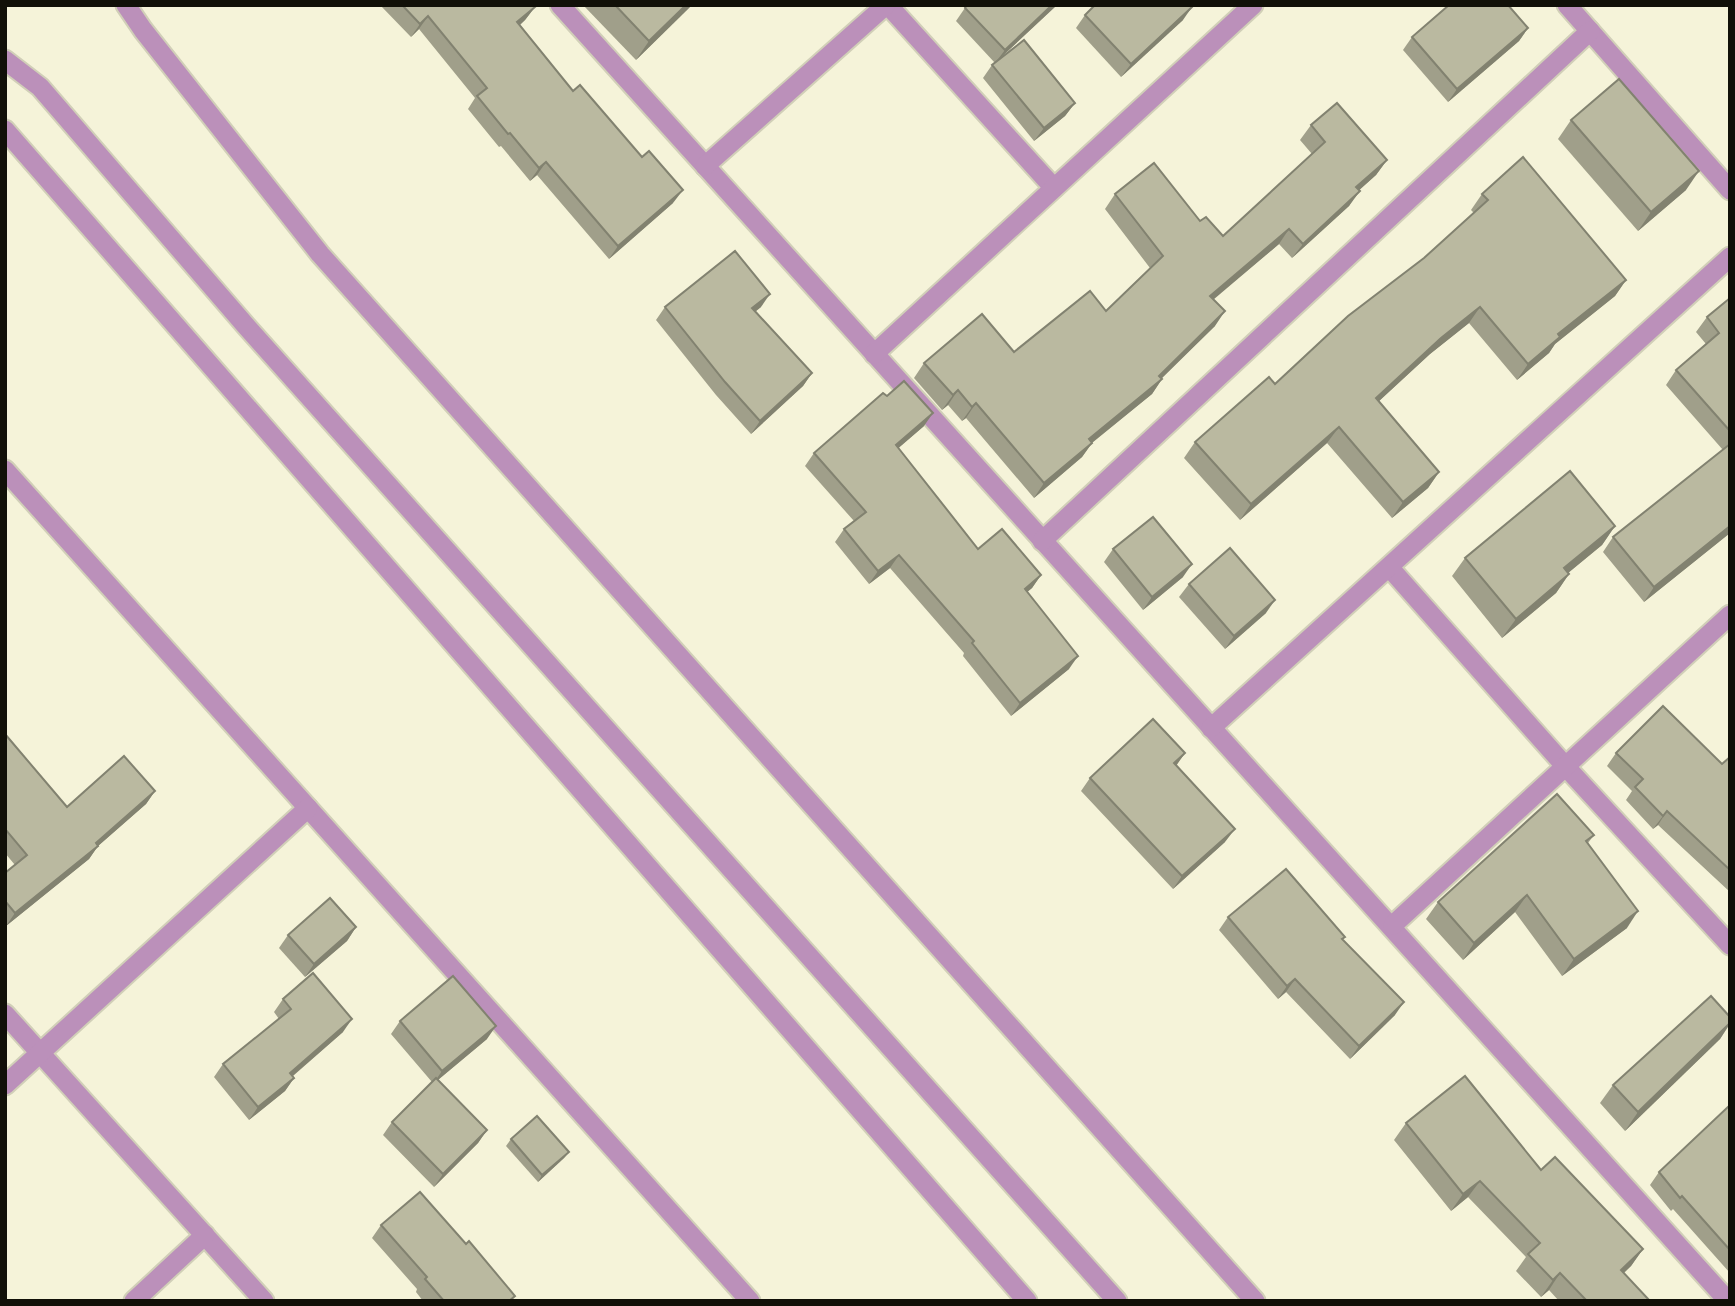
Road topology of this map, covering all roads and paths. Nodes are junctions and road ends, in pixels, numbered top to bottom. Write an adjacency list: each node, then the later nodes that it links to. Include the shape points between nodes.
1 (126, 5): 32 (street, via 320,254)
2 (560, 5): 9 (street)
3 (887, 5): 9 (street); 10 (street)
4 (1253, 5): 10 (street)
5 (1567, 5): 6 (street)
6 (1590, 31): 11 (street); 15 (street)
7 (5, 60): 31 (street, via 40,87 246,326)
8 (5, 130): 30 (street)
9 (705, 166): 13 (street)
10 (1054, 188): 13 (street)
11 (1730, 190)
12 (1730, 257): 16 (street)
13 (874, 354): 15 (street)
14 (5, 470): 20 (street)
15 (1042, 541): 18 (street)
16 (1389, 567): 18 (street); 19 (street)
17 (1730, 615): 19 (street)
18 (1211, 728): 21 (street)
19 (1566, 767): 21 (street); 22 (street)
20 (308, 808): 24 (street); 29 (street)
21 (1393, 925): 33 (street)
22 (1730, 945)
23 (5, 1014): 24 (street)
24 (40, 1053): 25 (street); 26 (street)
25 (5, 1085)
26 (205, 1235): 27 (street); 28 (street)
27 (134, 1301)
28 (264, 1301)
29 (750, 1301)
30 (1027, 1301)
31 (1117, 1301)
32 (1255, 1301)
33 (1728, 1301)

